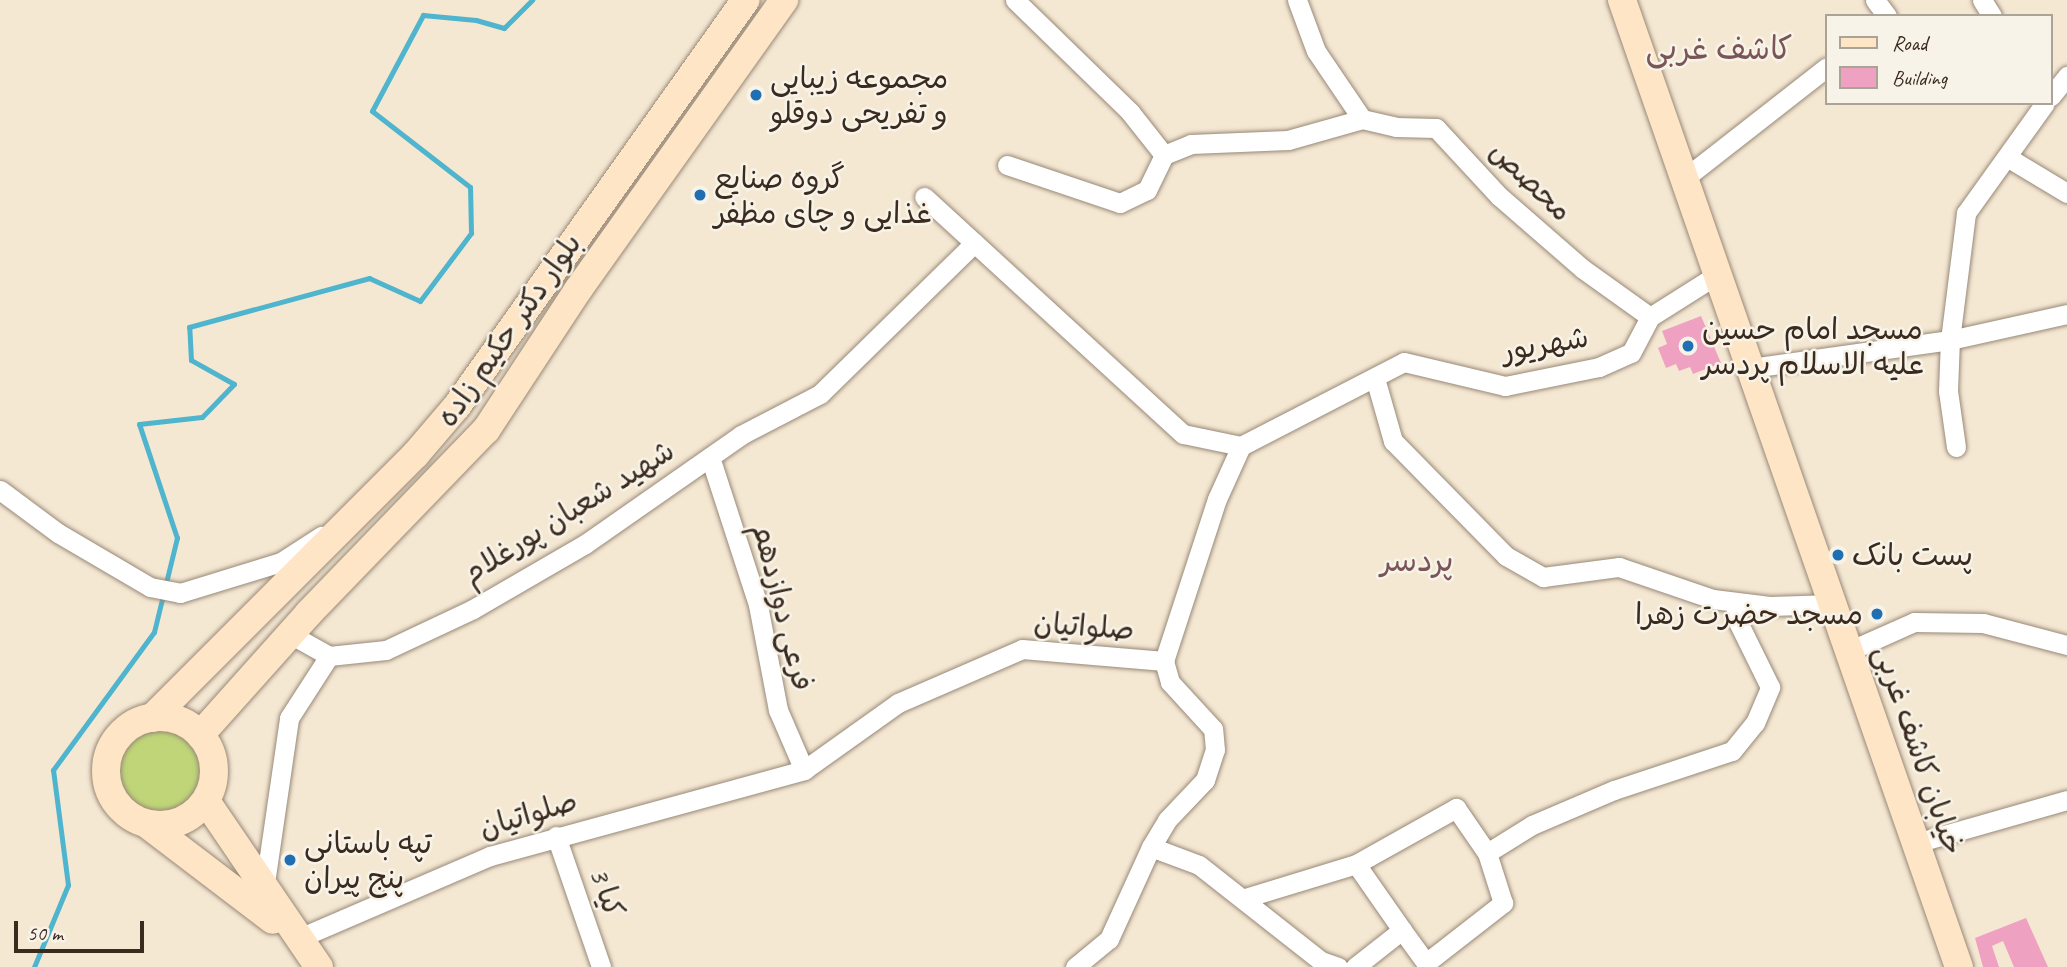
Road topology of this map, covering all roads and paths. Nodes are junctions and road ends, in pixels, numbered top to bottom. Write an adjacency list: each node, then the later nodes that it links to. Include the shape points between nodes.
1 (745, 0): 6 (main road, بلوار دکتر حکیم زاده)
2 (785, 0): 7 (main road, بلوار دکتر حکیم زاده)
3 (1015, 0): 13 (street, via 1130,112)
4 (1297, 0): 12 (street, via 1316,51)
5 (1622, 0): 16 (main road, خیابان کاشف غربی)
6 (727, 24): 7 (main road); 20 (main road, بلوار دکتر حکیم زاده)
7 (754, 43): 22 (main road, بلوار دکتر حکیم زاده)
8 (1826, 68): 16 (street)
9 (2067, 76): 10 (street)
10 (2053, 94)
11 (2044, 105): 14 (street)
12 (1362, 119): 13 (street, via 1288,140 1191,144); 24 (street, محصص, via 1396,127 1436,128 1499,196 1583,269)
13 (1164, 155): 15 (street, via 1147,190 1120,203)
14 (2007, 157): 17 (street); 25 (street, via 1966,213)
15 (1007, 165)
16 (1685, 178): 21 (main road, خیابان کاشف غربی)
17 (2067, 193)
18 (925, 197): 19 (street)
19 (974, 243): 28 (street, via 1183,434); 30 (street, شهید شعبان پورغلام, via 820,394 741,435)
20 (565, 256): 22 (main road); 32 (main road, بلوار دکتر حکیم زاده, via 457,406)
21 (1718, 274): 24 (street, شهریور); 26 (main road, خیابان کاشف غربی)
22 (589, 275): 35 (main road, بلوار دکتر حکیم زاده, via 486,430)
23 (2067, 314): 25 (street)
24 (1650, 317): 27 (street, شهریور, via 1631,353 1599,367 1505,386 1404,362)
25 (1950, 340): 26 (street); 29 (street, via 1948,391)
26 (1751, 368): 34 (main road, خیابان کاشف غربی)
27 (1375, 377): 28 (street, شهریور); 33 (street, via 1393,441 1506,556 1544,577 1619,567)
28 (1241, 446): 39 (street, صلواتیان, via 1217,499)
29 (1955, 447)
30 (710, 457): 38 (street, شهید شعبان پورغلام, via 585,544 473,609 386,650); 42 (street, فرعی دوازدهم, via 758,605 778,710)
31 (0, 490): 32 (street, via 58,533 150,587 180,593 281,562)
32 (354, 515): 40 (main road, بلوار دکتر حکیم زاده)
33 (1735, 602): 34 (street); 49 (street, via 1737,620 1770,687 1755,723 1732,751 1614,790 1532,825)
34 (1833, 604): 37 (main road, خیابان کاشف غربی)
35 (290, 634): 38 (street); 41 (main road, بلوار دکتر حکیم زاده)
36 (2067, 645): 37 (street, via 1983,623 1914,622)
37 (1849, 651): 47 (main road, خیابان کاشف غربی)
38 (329, 656): 51 (street, via 289,718)
39 (1164, 661): 42 (street, صلواتیان, via 1022,649 898,703); 48 (street, via 1170,682 1213,729 1215,751 1205,780 1167,820)
40 (152, 718): 41 (main road, via 178,721); 45 (main road, via 123,732 107,761 106,777 119,807)
41 (200, 735): 44 (main road, via 214,766)
42 (804, 770): 46 (street, صلواتیان)
43 (2067, 800): 47 (street)
44 (206, 801): 45 (main road, via 180,822); 51 (main road)
45 (147, 824): 54 (main road)
46 (556, 836): 54 (street, صلواتیان, via 444,873); 56 (street, کیا 3)
47 (1916, 843): 60 (main road, خیابان کاشف غربی)
48 (1151, 847): 52 (street, via 1199,865); 57 (street, via 1109,939)
49 (1487, 853): 50 (street, via 1456,808); 53 (street, via 1503,903 1426,963)
50 (1356, 864): 52 (street); 53 (street)
51 (264, 891): 54 (main road)
52 (1245, 898): 58 (street, via 1311,953)
53 (1402, 930): 59 (street)
54 (297, 939): 55 (main road)
55 (319, 967)
56 (601, 967)
57 (1075, 967)
58 (1338, 967)
59 (1355, 967)
60 (1959, 967)

